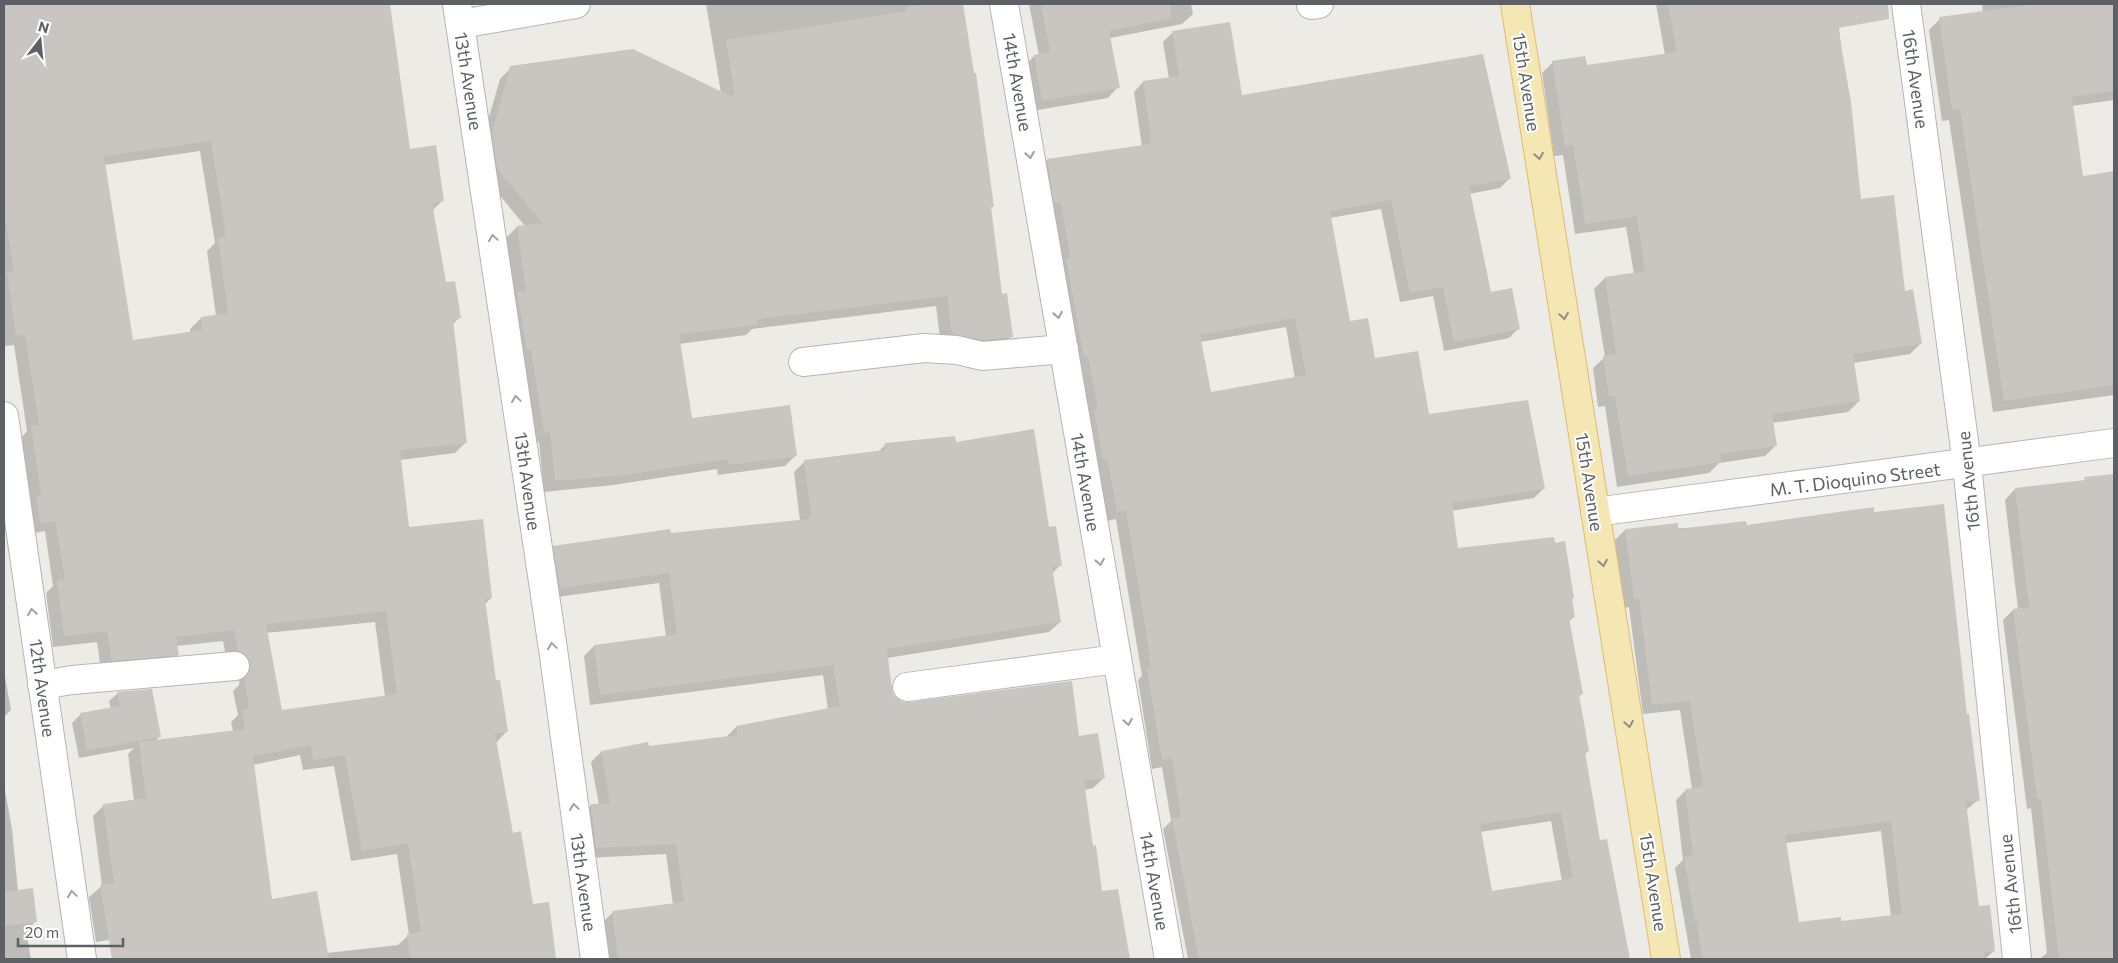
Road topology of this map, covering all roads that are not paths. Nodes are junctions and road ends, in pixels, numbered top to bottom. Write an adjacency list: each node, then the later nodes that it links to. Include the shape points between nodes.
1 (576, 4): 5 (street)
2 (1004, 4): 6 (street, 14th Avenue, one-way to 6)
3 (1515, 4): 11 (main road, 15th Avenue, one-way to 11)
4 (1906, 4): 10 (street, 16th Avenue)
5 (459, 14): 17 (street, 13th Avenue, one-way to 5)
6 (1064, 349): 7 (street, via 982,356 957,350 924,348); 12 (street, 14th Avenue, one-way to 12)
7 (802, 362)
8 (4, 416): 14 (street, 12th Avenue, one-way to 8)
9 (2114, 443): 10 (street, M. T. Dioquino Street)
10 (1967, 464): 11 (street, M. T. Dioquino Street); 20 (street, 16th Avenue)
11 (1595, 512): 19 (main road, 15th Avenue, one-way to 19)
12 (1117, 659): 15 (street); 18 (street, 14th Avenue, one-way to 18)
13 (235, 666): 14 (street)
14 (42, 685): 16 (street, 12th Avenue, one-way to 14)
15 (907, 687)
16 (82, 959)
17 (595, 959)
18 (1169, 959)
19 (1666, 959)
20 (2017, 959)

